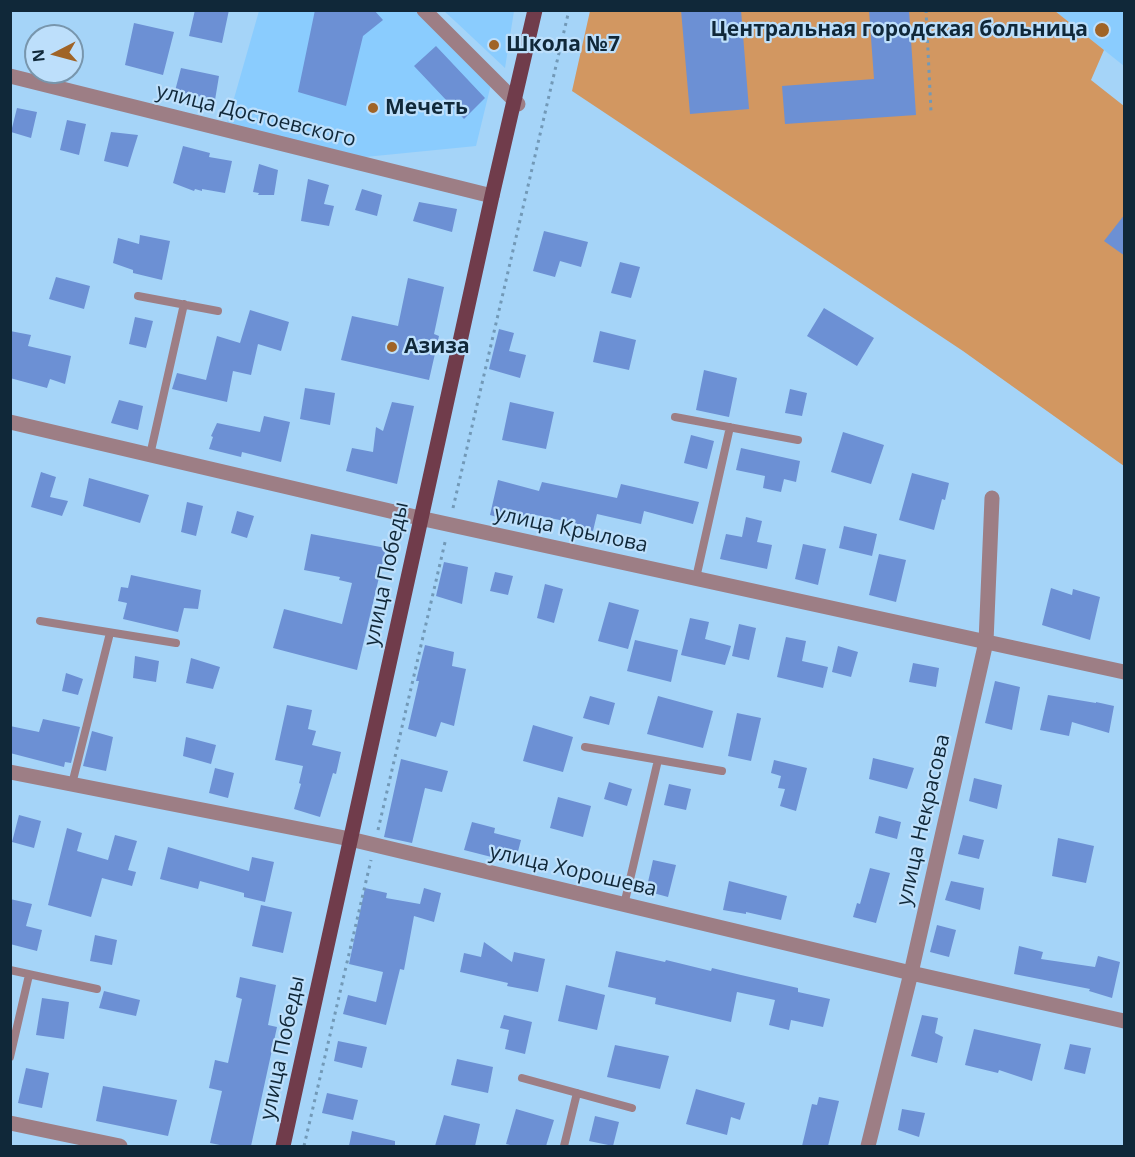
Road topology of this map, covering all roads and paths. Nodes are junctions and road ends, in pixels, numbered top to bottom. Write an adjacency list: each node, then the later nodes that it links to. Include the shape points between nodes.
1 (424, 10): 6 (street)
2 (537, 10): 6 (main road, улица Победы)
3 (569, 10): 19 (path)
4 (926, 10): 7 (path)
5 (10, 76): 8 (street, улица Достоевского)
6 (517, 103): 8 (main road, улица Победы); 18 (main road, улица Победы)
7 (931, 112)
8 (492, 196): 18 (main road, улица Победы)
9 (138, 296): 10 (lane)
10 (184, 304): 11 (lane); 16 (lane)
11 (218, 311)
12 (675, 417): 14 (lane)
13 (10, 422): 16 (street, улица Крылова)
14 (730, 427): 15 (lane); 20 (lane)
15 (798, 440)
16 (150, 455): 18 (street, улица Крылова)
17 (992, 498): 23 (street, улица Некрасова)
18 (423, 519): 19 (street, улица Крылова); 31 (main road, улица Победы)
19 (449, 525): 20 (street, улица Крылова); 32 (path)
20 (696, 578): 23 (street, улица Крылова)
21 (40, 621): 22 (lane)
22 (110, 633): 24 (lane); 30 (lane)
23 (986, 642): 25 (street, улица Крылова); 35 (street, улица Некрасова)
24 (176, 643)
25 (1125, 672)
26 (585, 747): 27 (lane)
27 (658, 760): 28 (lane); 33 (lane)
28 (722, 771)
29 (10, 772): 30 (street, улица Хорошева)
30 (72, 784): 31 (street, улица Хорошева)
31 (352, 840): 32 (street, улица Хорошева); 45 (main road, улица Победы)
32 (374, 845): 33 (street, улица Хорошева); 46 (path)
33 (624, 904): 35 (street, улица Хорошева)
34 (10, 970): 36 (lane)
35 (911, 973): 38 (street, улица Хорошева); 48 (street, улица Некрасова)
36 (29, 975): 37 (lane); 39 (lane)
37 (97, 989)
38 (1125, 1021)
39 (10, 1057)
40 (522, 1078): 41 (lane)
41 (577, 1094): 42 (lane); 47 (lane)
42 (632, 1108)
43 (10, 1123): 44 (street)
44 (120, 1146)
45 (285, 1146)
46 (304, 1146)
47 (564, 1146)
48 (868, 1146)

